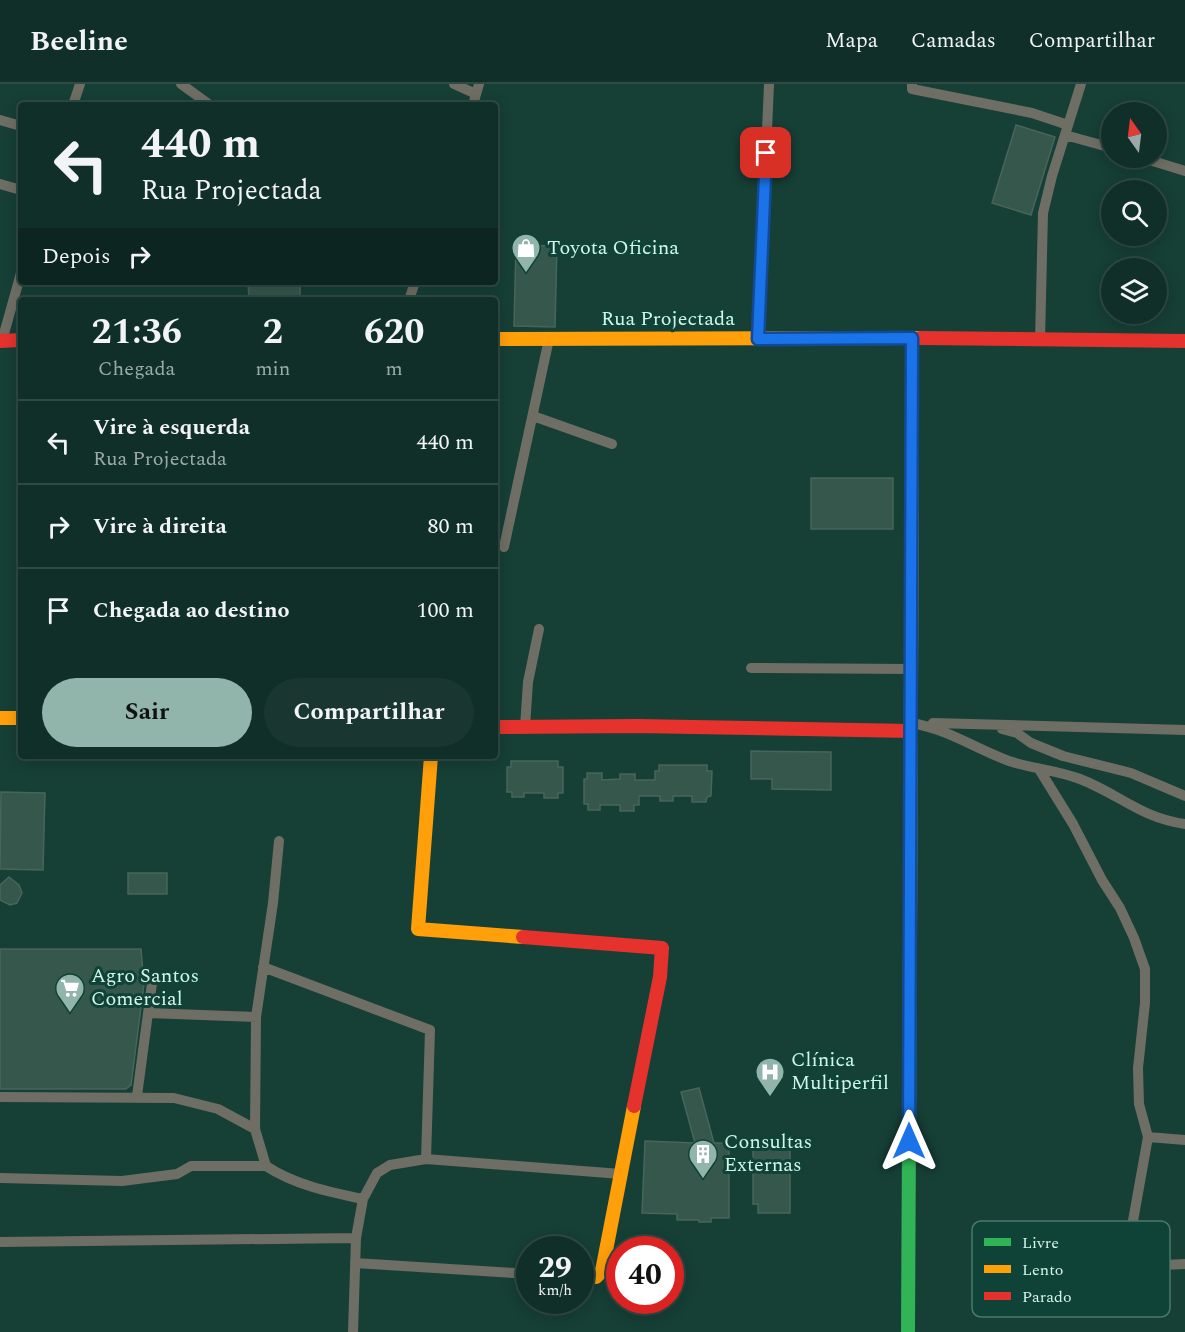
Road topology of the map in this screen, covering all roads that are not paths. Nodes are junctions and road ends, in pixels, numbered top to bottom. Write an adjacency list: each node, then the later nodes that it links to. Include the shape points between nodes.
1 (80, 84): 8 (street)
2 (181, 84): 9 (street)
3 (454, 84): 7 (street)
4 (769, 84): 22 (street)
5 (912, 84): 12 (street, via 912,89 1032,113)
6 (1081, 84): 12 (street)
7 (478, 89)
8 (74, 102)
9 (206, 102)
10 (0, 120): 11 (street)
11 (18, 125)
12 (1066, 130): 13 (street); 24 (street, via 1043,213)
13 (1101, 144)
14 (1167, 165): 15 (street)
15 (1185, 171)
16 (0, 184): 17 (street)
17 (18, 188)
18 (18, 283): 25 (street)
19 (912, 338): 22 (street, Rua Projectada); 24 (street, Rua Projectada); 32 (street)
20 (498, 339): 21 (street, Rua Projectada)
21 (549, 339): 22 (street, Rua Projectada); 27 (street)
22 (758, 339)
23 (18, 340): 25 (street)
24 (1040, 340): 26 (street, Rua Projectada)
25 (1, 341)
26 (1185, 341)
27 (533, 416): 28 (street); 29 (street)
28 (612, 444)
29 (504, 548)
30 (539, 630): 37 (street, via 528,682)
31 (751, 669): 32 (street)
32 (911, 669): 38 (street)
33 (0, 718): 34 (street)
34 (18, 718)
35 (984, 724): 38 (street); 39 (street); 42 (street, via 1017,733 1063,756 1131,773)
36 (498, 727): 37 (street)
37 (525, 727): 38 (street)
38 (911, 727): 41 (street, via 935,727); 68 (street)
39 (1185, 730)
40 (431, 759): 56 (street, via 418,928 662,948 660,977)
41 (1038, 769): 43 (street, via 1082,780 1162,821); 52 (street, via 1120,908 1145,969 1138,1068 1139,1104)
42 (1185, 796)
43 (1185, 824)
44 (279, 841): 45 (street)
45 (263, 967): 48 (street); 54 (street, via 430,1030)
46 (152, 983): 47 (street)
47 (148, 1013): 48 (street); 50 (street)
48 (256, 1017): 51 (street)
49 (0, 1096): 50 (street)
50 (136, 1096): 51 (street, via 174,1098 218,1109)
51 (255, 1129): 55 (street)
52 (1148, 1137): 53 (street); 59 (street)
53 (1185, 1140)
54 (426, 1159): 56 (street); 58 (street, via 390,1165 377,1173)
55 (266, 1166): 57 (street, via 190,1166 177,1174 122,1181); 58 (street, via 316,1189)
56 (621, 1174): 66 (street, via 602,1271)
57 (0, 1178)
58 (363, 1199): 60 (street)
59 (1133, 1221)
60 (356, 1238): 61 (street); 62 (street)
61 (0, 1242)
62 (356, 1263): 65 (street); 67 (street)
63 (1185, 1264): 64 (street)
64 (1170, 1265)
65 (516, 1273)
66 (594, 1276)
67 (353, 1332)
68 (908, 1332)

